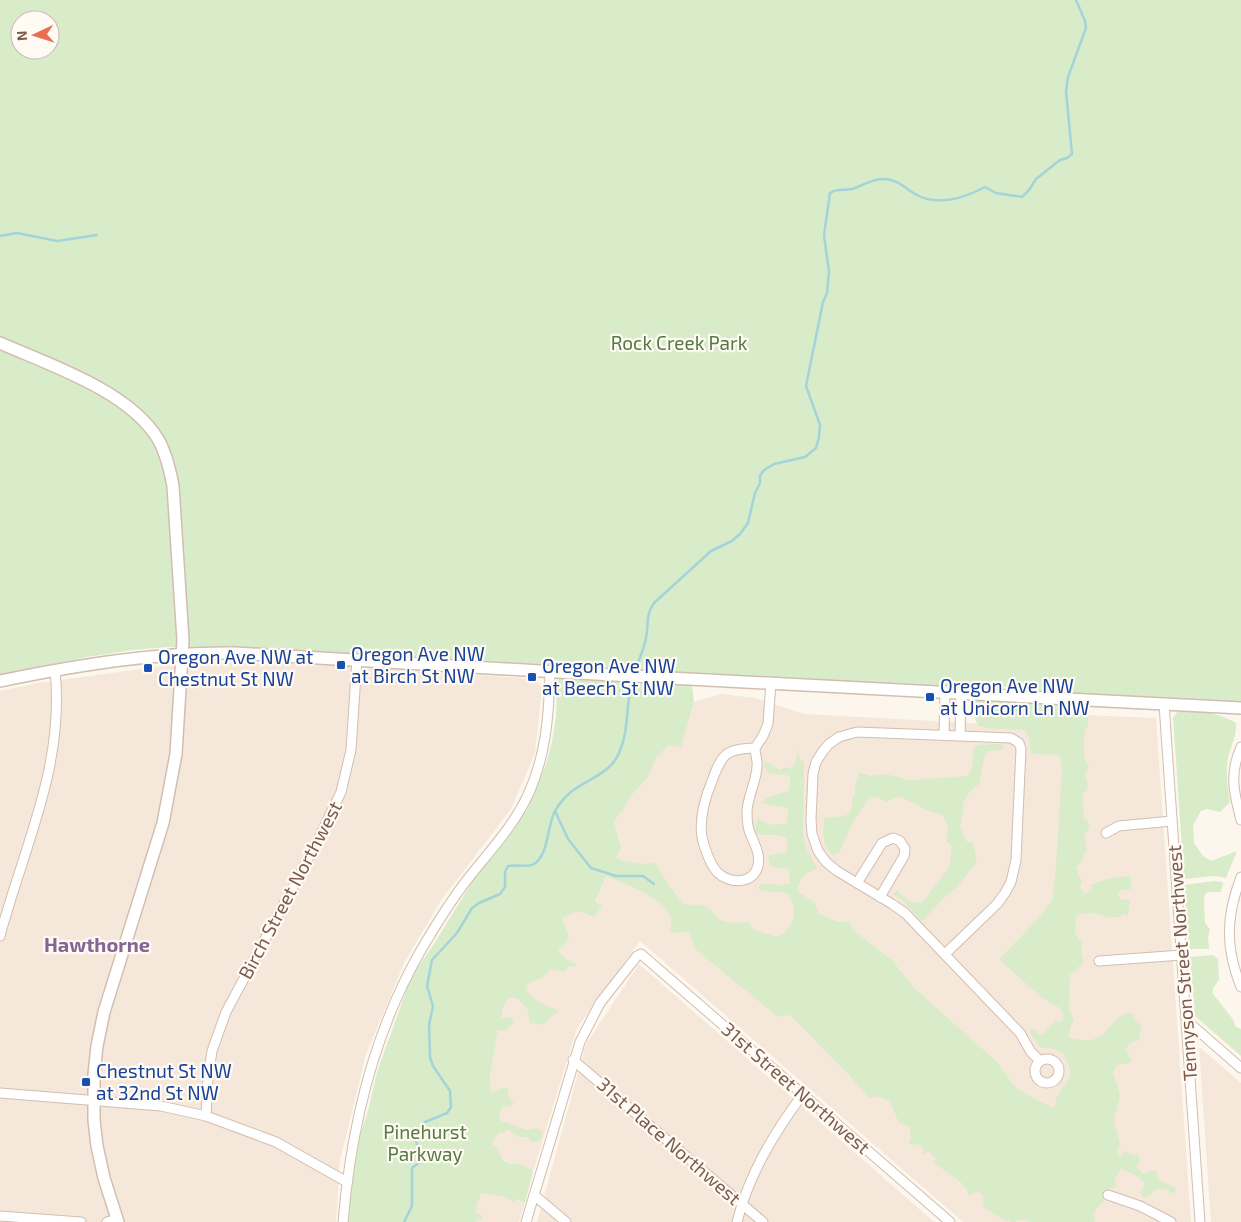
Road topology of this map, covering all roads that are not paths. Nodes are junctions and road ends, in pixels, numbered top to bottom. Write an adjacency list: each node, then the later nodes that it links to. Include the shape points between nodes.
1 (0, 343): 2 (street, via 112,395 137,413 158,440 173,486)
2 (182, 654): 3 (street, via 235,653); 4 (street); 34 (street, via 177,742 169,799 104,1012)
3 (357, 660): 5 (street); 35 (street, Birch Street Northwest, via 350,750 341,792 226,1012 212,1051)
4 (55, 670): 6 (street); 22 (street, via 56,724 49,775)
5 (550, 672): 7 (street); 36 (street, via 543,752 530,789 519,813 440,919 401,988 367,1084 356,1125)
6 (0, 682)
7 (772, 682): 8 (street); 15 (street, via 766,730)
8 (946, 691): 9 (street); 12 (street)
9 (961, 692): 10 (street); 13 (street)
10 (1164, 704): 11 (street); 17 (street, Tennyson Street Northwest)
11 (1240, 710)
12 (944, 734): 13 (street); 20 (street, via 852,732 833,741 818,758 813,774 811,819 814,839 826,862)
13 (960, 735): 24 (street, via 1011,738 1020,746 1016,860 1011,882 1003,896)
14 (1241, 747): 16 (street, via 1233,772)
15 (755, 748): 15 (street, via 757,769 747,816 758,863 751,877 735,881 723,876 713,866 702,840 702,820 708,790 722,758 734,750)
16 (1241, 820)
17 (1172, 822): 18 (street, via 1119,826); 25 (street, Tennyson Street Northwest)
18 (1106, 834)
19 (1241, 877): 27 (street, via 1229,927 1230,951)
20 (857, 883): 21 (street); 21 (street, via 882,843 893,838 900,841 905,849 904,856)
21 (880, 897): 24 (street, via 905,913)
22 (1, 925): 23 (street)
23 (0, 936)
24 (945, 954): 30 (street, via 1020,1034)
25 (1182, 955): 26 (street); 28 (street, Tennyson Street Northwest)
26 (1099, 961)
27 (1241, 987)
28 (1187, 1021): 31 (street); 50 (street, Tennyson Street Northwest)
29 (573, 1060): 33 (street, 31st Street Northwest, via 596,1010 640,954); 37 (street); 39 (street, 31st Place Northwest)
30 (1040, 1061)
31 (1241, 1068)
32 (0, 1093): 34 (street)
33 (803, 1094): 39 (street, via 768,1145); 48 (street, 31st Street Northwest)
34 (93, 1101): 35 (street, via 161,1106); 41 (street, via 95,1136)
35 (206, 1116): 36 (street, via 276,1142)
36 (347, 1182): 43 (street)
37 (534, 1195): 44 (street); 45 (street)
38 (1108, 1195): 49 (street)
39 (742, 1204): 46 (street); 47 (street, 31st Place Northwest)
40 (0, 1216): 42 (street)
41 (114, 1221)
42 (80, 1222)
43 (343, 1222)
44 (526, 1222)
45 (566, 1222)
46 (737, 1222)
47 (763, 1222)
48 (950, 1222)
49 (1171, 1222)
50 (1200, 1222)

